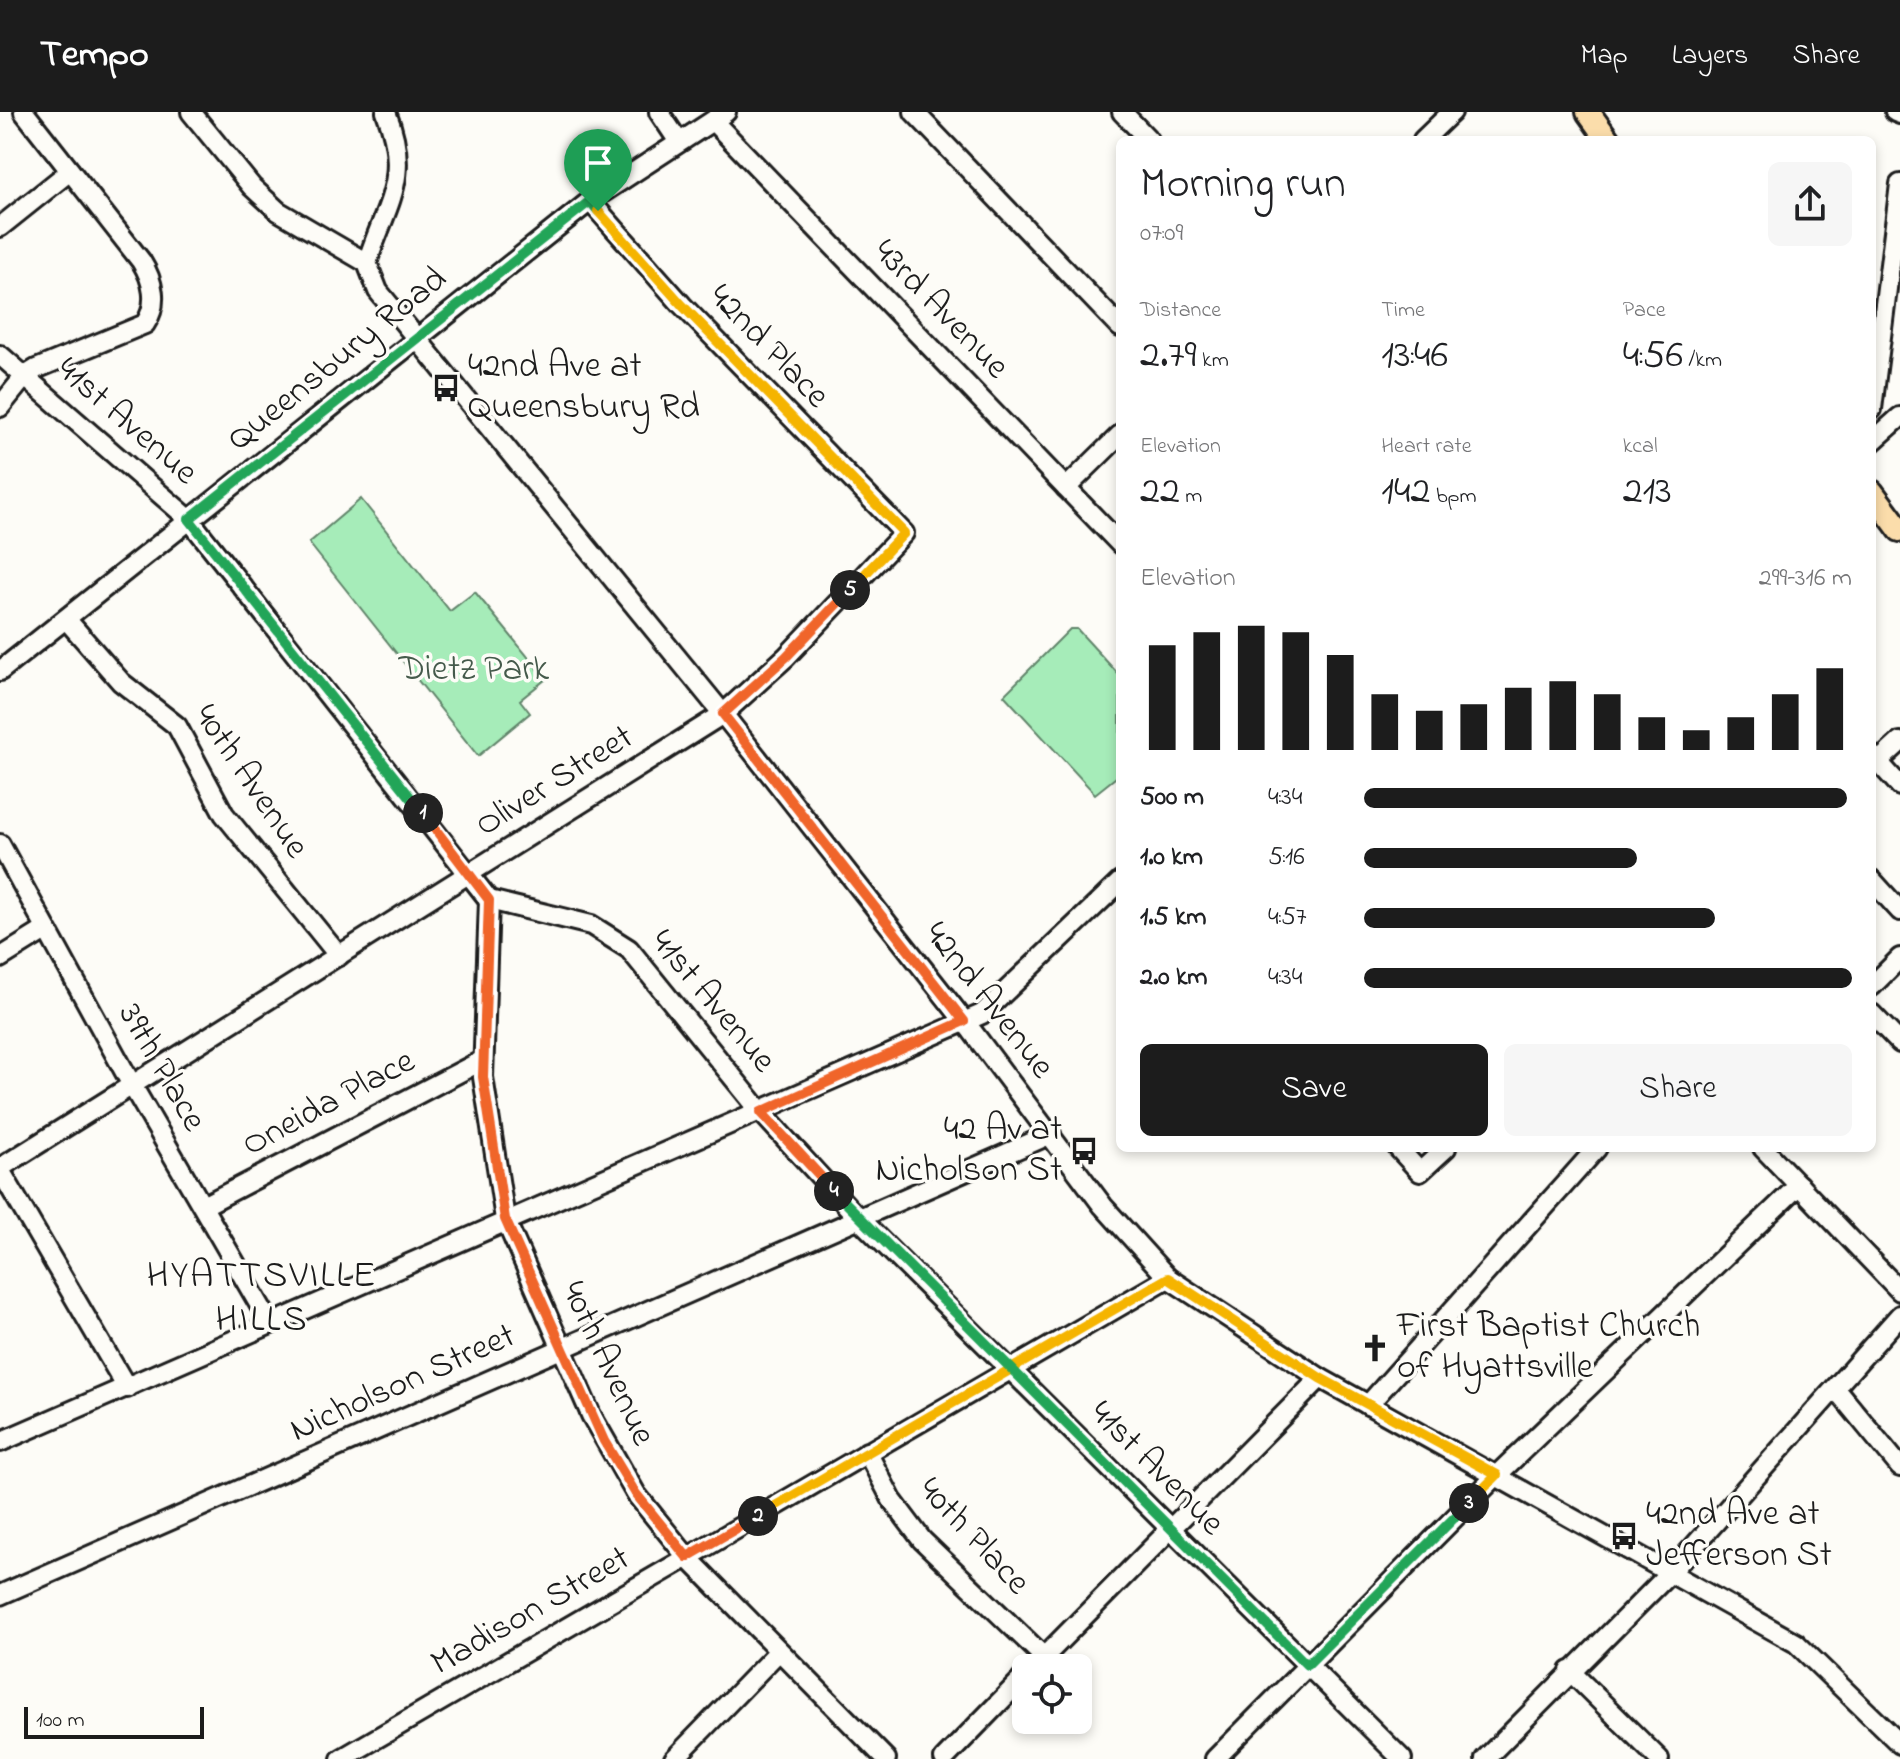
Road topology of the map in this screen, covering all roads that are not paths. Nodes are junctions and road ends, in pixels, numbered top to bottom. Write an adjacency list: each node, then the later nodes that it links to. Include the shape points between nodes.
1 (24, 112): 14 (street)
2 (191, 112): 18 (street, via 278,211)
3 (386, 112): 18 (street, via 399,169 389,213)
4 (659, 112): 13 (street)
5 (914, 112): 19 (street)
6 (1122, 112): 10 (street)
7 (1452, 112): 11 (street)
8 (1588, 112): 12 (main road)
9 (720, 116): 13 (street, Queensbury Road); 28 (street, 43rd Avenue)
10 (1145, 136)
11 (1427, 136)
12 (1605, 136)
13 (679, 142): 16 (street, Queensbury Road)
14 (70, 171): 17 (street); 22 (street, via 149,273 151,311 139,328)
15 (1900, 184): 23 (street)
16 (590, 201): 20 (street, Queensbury Road); 32 (street, 42nd Place, via 682,305)
17 (0, 227)
18 (367, 263): 20 (street, 42nd Avenue, via 378,291)
19 (1116, 323)
20 (416, 338): 30 (street, Queensbury Road); 36 (street, 42nd Avenue)
21 (0, 355): 22 (street, 41st Avenue)
22 (25, 376): 24 (street); 30 (street, 41st Avenue)
23 (1876, 377)
24 (0, 407)
25 (1900, 417): 26 (street)
26 (1876, 438)
27 (1116, 439): 28 (street)
28 (1066, 488): 33 (street, 43rd Avenue)
29 (1876, 497): 31 (main road)
30 (189, 519): 34 (street, Queensbury Road); 42 (street, 41st Avenue)
31 (1900, 530)
32 (904, 533): 36 (street, Oliver Street, via 786,657)
33 (1116, 540)
34 (66, 619): 35 (street, Queensbury Road); 48 (street, 40th Avenue, via 121,682 177,726 224,814)
35 (0, 671)
36 (723, 714): 42 (street, Oliver Street); 53 (street, 42nd Avenue)
37 (1900, 742): 38 (street)
38 (1876, 757)
39 (1876, 759): 40 (street)
40 (1900, 786)
41 (0, 844): 47 (street, 39th Place)
42 (470, 873): 45 (street, 41st Avenue); 48 (street, Oliver Street)
43 (1876, 884): 46 (street)
44 (1116, 887): 53 (street, via 988,1009)
45 (489, 900): 55 (street, 40th Avenue); 57 (street, 41st Avenue, via 591,925 621,942)
46 (1900, 911)
47 (45, 930): 49 (street); 56 (street, 39th Place)
48 (339, 956): 56 (street, Oliver Street)
49 (0, 958)
50 (1900, 958): 51 (street)
51 (1876, 982)
52 (1876, 1018): 54 (street)
53 (964, 1021): 57 (street); 58 (street, 42nd Avenue)
54 (1900, 1043)
55 (483, 1060): 65 (street, Oneida Place); 67 (street, 40th Avenue)
56 (133, 1087): 63 (street, Oliver Street); 65 (street, 39th Place)
57 (761, 1112): 66 (street, 41st Avenue); 67 (street)
58 (1051, 1134): 66 (street, Nicholson Street); 68 (street, 42nd Avenue, via 1103,1206)
59 (1402, 1152): 60 (street, via 1420,1172)
60 (1442, 1152)
61 (1593, 1152): 77 (street)
62 (1767, 1152): 64 (street)
63 (0, 1169): 75 (street)
64 (1799, 1185): 69 (street); 81 (street)
65 (205, 1205): 71 (street, 39th Place)
66 (858, 1218): 72 (street, Nicholson Street); 73 (street, 41st Avenue)
67 (505, 1219): 71 (street); 72 (street, 40th Avenue)
68 (1168, 1278): 73 (street, Madison Street); 74 (street, 42nd Avenue)
69 (1900, 1291)
70 (1900, 1315): 76 (street)
71 (270, 1323): 75 (street)
72 (563, 1349): 83 (street, 40th Avenue, via 618,1467); 85 (street, Nicholson Street)
73 (1011, 1369): 79 (street, Madison Street); 82 (street, 41st Avenue)
74 (1320, 1378): 77 (street, 42nd Avenue); 82 (street)
75 (127, 1388): 78 (street)
76 (1835, 1388): 80 (street); 84 (street)
77 (1368, 1405): 81 (street, 42nd Avenue)
78 (0, 1442)
79 (867, 1452): 83 (street, Madison Street); 87 (street, 40th Place, via 892,1500 922,1540)
80 (1900, 1467)
81 (1497, 1475): 84 (street, 42nd Avenue); 89 (street)
82 (1171, 1529): 88 (street); 89 (street, 41st Avenue)
83 (687, 1557): 86 (street, 40th Avenue); 93 (street, Madison Street)
84 (1670, 1573): 90 (street); 92 (street, 42nd Avenue, via 1796,1643)
85 (0, 1595)
86 (778, 1652): 94 (street); 95 (street, 40th Avenue)
87 (1030, 1654)
88 (1046, 1654)
89 (1307, 1665): 97 (street); 98 (street, 41st Avenue)
90 (1570, 1671): 99 (street); 100 (street)
91 (1012, 1689): 96 (street)
92 (1900, 1744)
93 (341, 1759)
94 (674, 1759)
95 (886, 1759)
96 (944, 1759)
97 (1215, 1759)
98 (1402, 1759)
99 (1485, 1759)
100 (1659, 1759)

